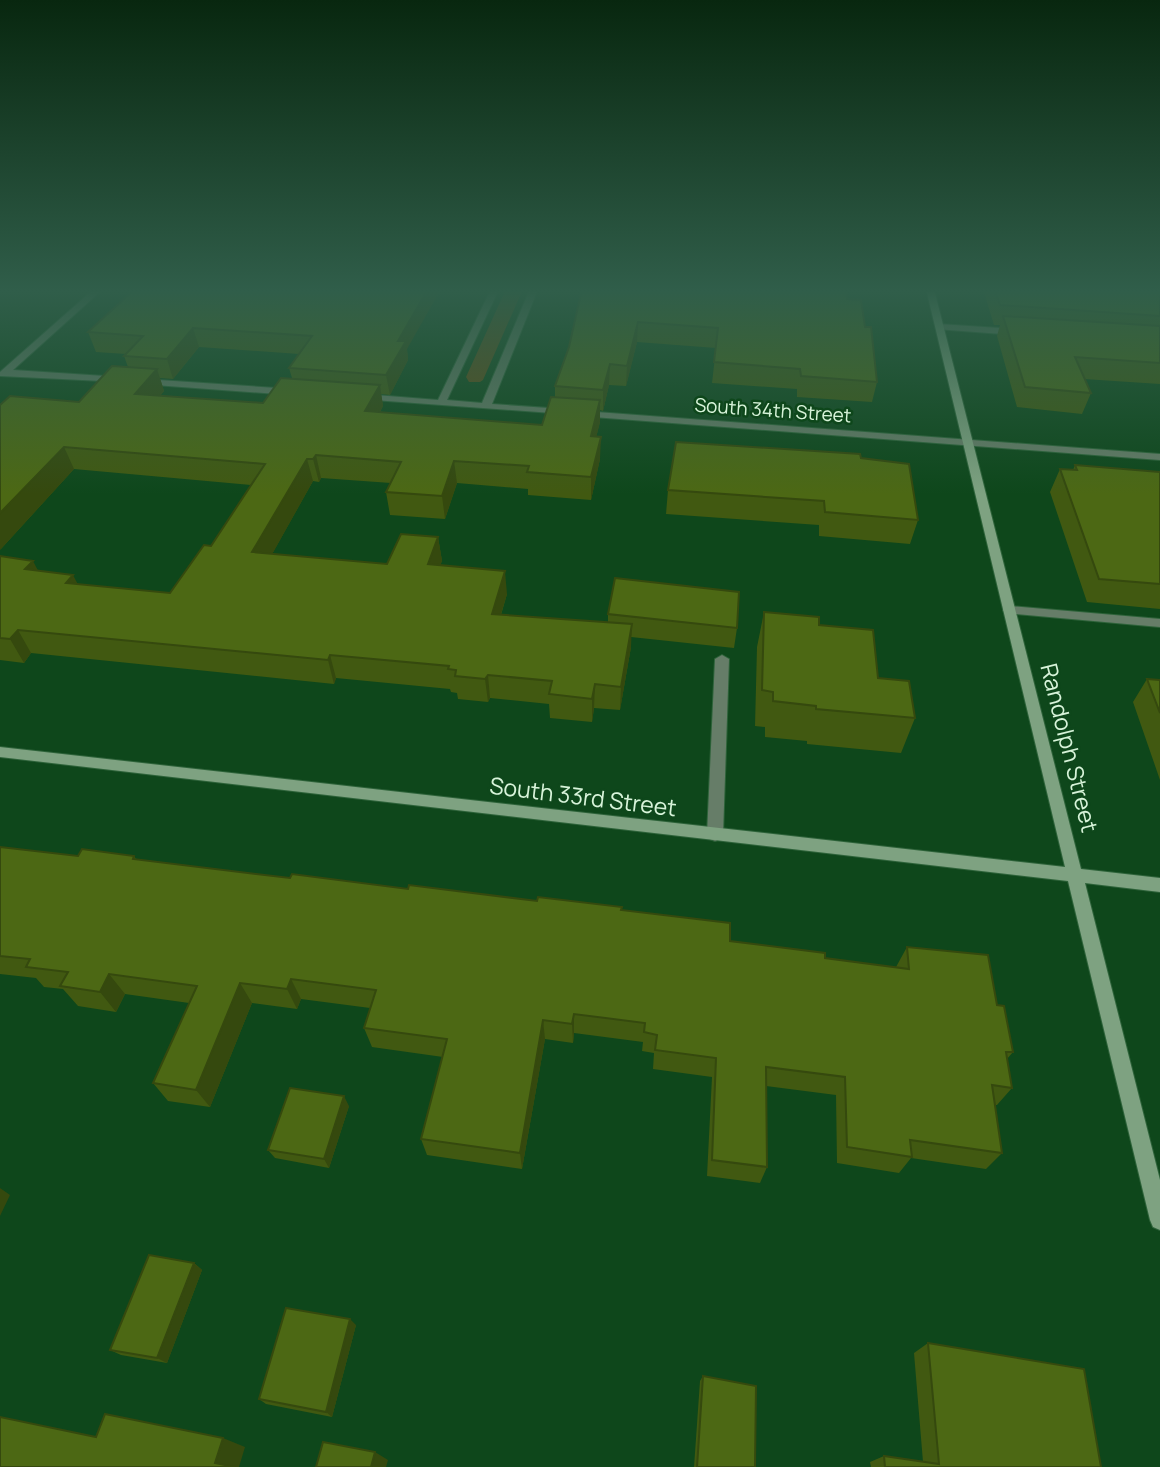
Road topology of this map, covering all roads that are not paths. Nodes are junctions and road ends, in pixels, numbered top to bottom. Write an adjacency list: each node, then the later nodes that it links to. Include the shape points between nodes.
1 (22, 357): 5 (street)
2 (463, 357): 8 (street)
3 (506, 357): 9 (street)
4 (947, 357): 10 (main road, Randolph Street)
5 (3, 374): 6 (street)
6 (303, 393)
7 (358, 397): 8 (street, South 34th Street)
8 (441, 403): 9 (street, South 34th Street)
9 (486, 407): 10 (street, South 34th Street)
10 (968, 443): 11 (street, South 34th Street); 12 (main road, Randolph Street)
11 (1160, 457)
12 (1009, 610): 13 (street); 17 (main road, Randolph Street)
13 (1160, 623)
14 (722, 659): 16 (street)
15 (0, 752): 16 (main road, South 33rd Street)
16 (715, 835): 17 (main road, South 33rd Street)
17 (1076, 875): 18 (main road, South 33rd Street); 19 (main road, Randolph Street)
18 (1160, 885)
19 (1160, 1220)

